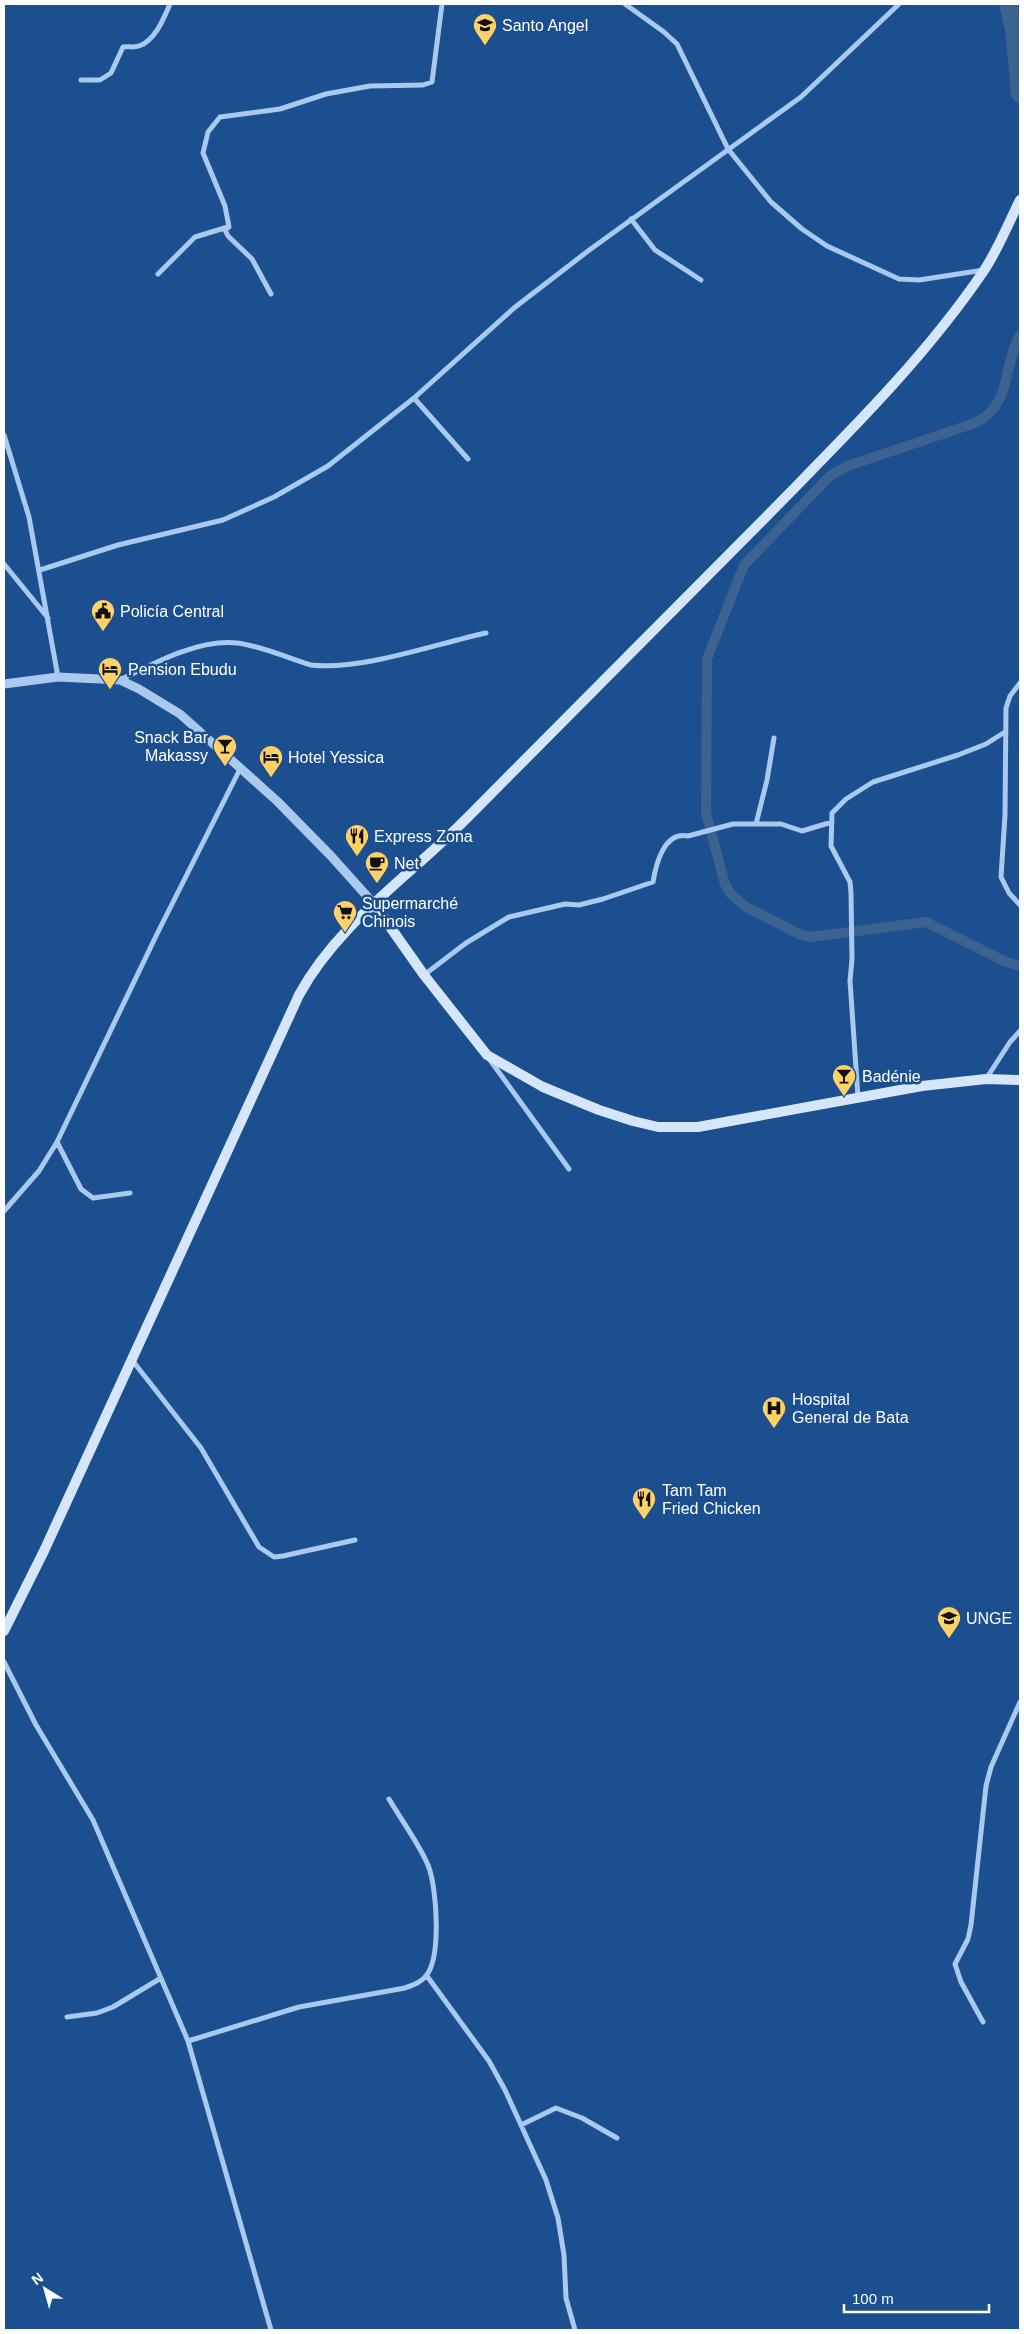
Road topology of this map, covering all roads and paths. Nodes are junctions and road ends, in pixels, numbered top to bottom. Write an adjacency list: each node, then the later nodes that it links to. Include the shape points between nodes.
1 (170, 4): 5 (street, via 145,44 136,48 123,47 112,73 100,80)
2 (442, 4): 9 (street, via 432,82 370,86 326,94 280,109 220,116 214,121 203,153 225,206)
3 (626, 4): 6 (street, via 677,44)
4 (899, 4): 6 (street, via 801,96)
5 (81, 80)
6 (728, 149): 8 (street); 10 (street, via 771,202 802,229 827,246 875,270 899,279 919,280)
7 (1020, 200): 10 (main road)
8 (631, 219): 12 (street, via 656,250); 14 (street, via 514,308)
9 (229, 226): 11 (street, via 195,237); 13 (street, via 225,230 228,236 252,259)
10 (985, 270): 30 (main road, via 943,327 795,487 462,823)
11 (158, 274)
12 (701, 280)
13 (271, 294)
14 (414, 398): 16 (street); 18 (street, via 328,466 223,520 118,545)
15 (4, 435): 18 (street, via 29,517)
16 (468, 459)
17 (4, 564): 19 (street)
18 (40, 570): 19 (street)
19 (48, 618): 21 (street)
20 (486, 633): 22 (street, via 372,661 323,666 236,643 213,644 195,648)
21 (58, 677): 22 (street); 24 (street)
22 (120, 680): 27 (street, via 180,714)
23 (1020, 683): 25 (street, via 1006,708)
24 (4, 684)
25 (1006, 732): 28 (street, via 958,755 873,782 832,813); 31 (street, via 1001,877)
26 (774, 738): 29 (street)
27 (240, 769): 30 (street, via 306,829); 38 (street)
28 (832, 822): 29 (street, via 802,831 781,824); 37 (street, via 831,846 850,882 850,981)
29 (756, 824): 32 (street, via 724,825 716,830 681,835 670,840 656,862 653,882 579,905 564,904 509,917 466,943)
30 (374, 904): 32 (main road); 42 (main road, via 336,941 299,996)
31 (1020, 905)
32 (424, 975): 34 (main road)
33 (1020, 1031): 35 (street)
34 (487, 1055): 37 (main road, via 543,1087 600,1110 658,1127 698,1127); 39 (street)
35 (986, 1079): 36 (main road); 37 (main road)
36 (1020, 1080)
37 (858, 1097)
38 (57, 1142): 40 (street, via 86,1194 93,1198); 41 (street, via 39,1171)
39 (569, 1168)
40 (130, 1193)
41 (4, 1211)
42 (132, 1360): 43 (street, via 201,1448 251,1535 267,1554 283,1556); 44 (main road)
43 (355, 1540)
44 (4, 1631)
45 (4, 1662): 49 (street, via 36,1725 93,1820)
46 (1020, 1702): 51 (street, via 986,1786 971,1925 968,1939 955,1964)
47 (389, 1799): 48 (street, via 428,1866 433,1885 436,1932)
48 (427, 1976): 52 (street, via 405,1988 299,2007); 53 (street, via 489,2061)
49 (162, 1978): 50 (street, via 105,2010); 52 (street)
50 (67, 2017)
51 (983, 2022)
52 (188, 2041): 55 (street)
53 (521, 2125): 54 (street, via 556,2108 582,2118); 56 (street, via 546,2180 558,2218 566,2298)
54 (617, 2138)
55 (271, 2330)
56 (575, 2330)

